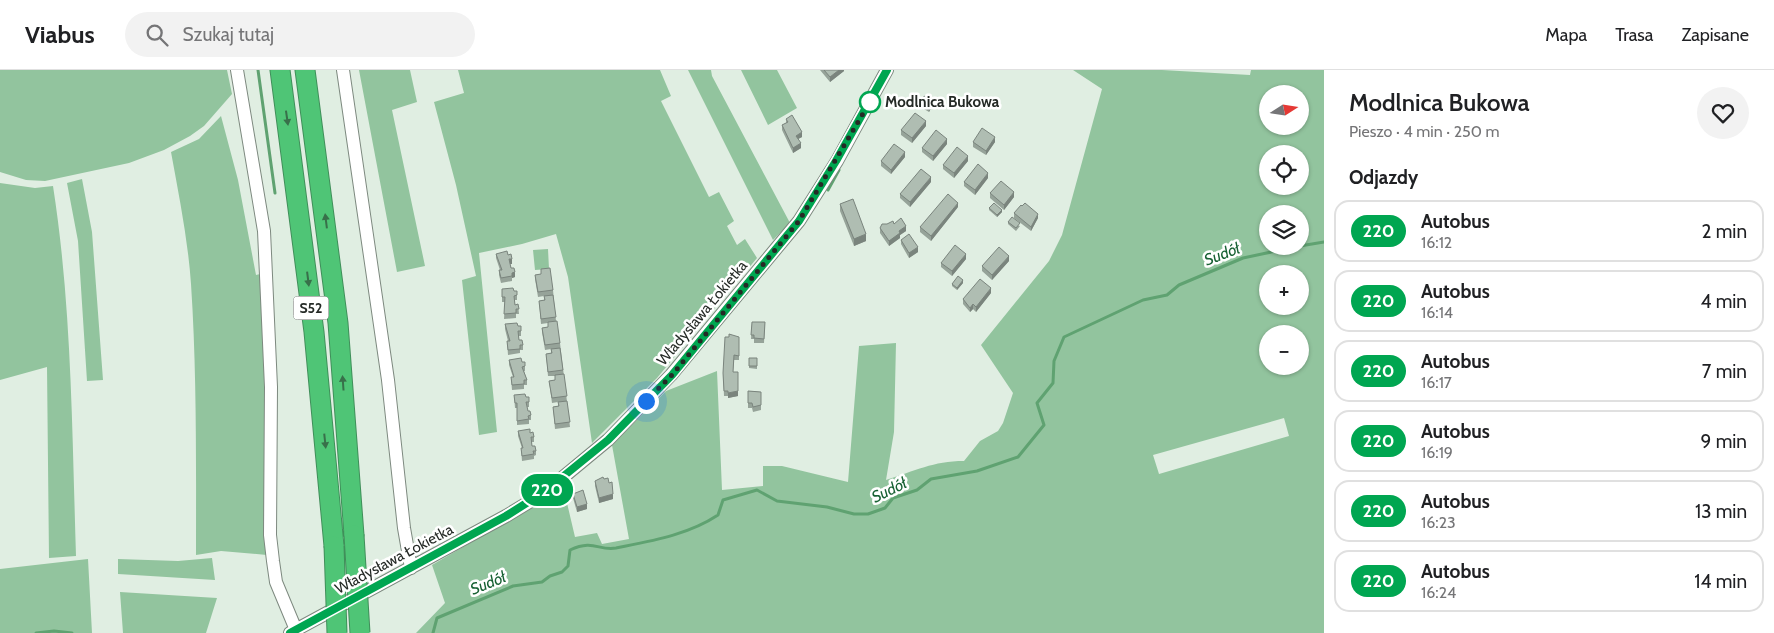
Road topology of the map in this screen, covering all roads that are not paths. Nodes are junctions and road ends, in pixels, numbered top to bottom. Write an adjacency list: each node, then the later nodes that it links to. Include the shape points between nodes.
1 (237, 70): 7 (street, via 264,231 271,387 270,535 276,582)
2 (280, 70): 8 (highway, S52, one-way to 8, bridge, via 314,332 334,546)
3 (305, 70): 9 (highway, S52, one-way to 3, bridge, via 338,323)
4 (343, 70): 6 (street, via 388,380)
5 (887, 70): 6 (street, Władysława Łokietka, via 799,221 672,375 608,440 544,492)
6 (411, 568): 7 (street, Władysława Łokietka)
7 (293, 631)
8 (337, 633)
9 (360, 633)

